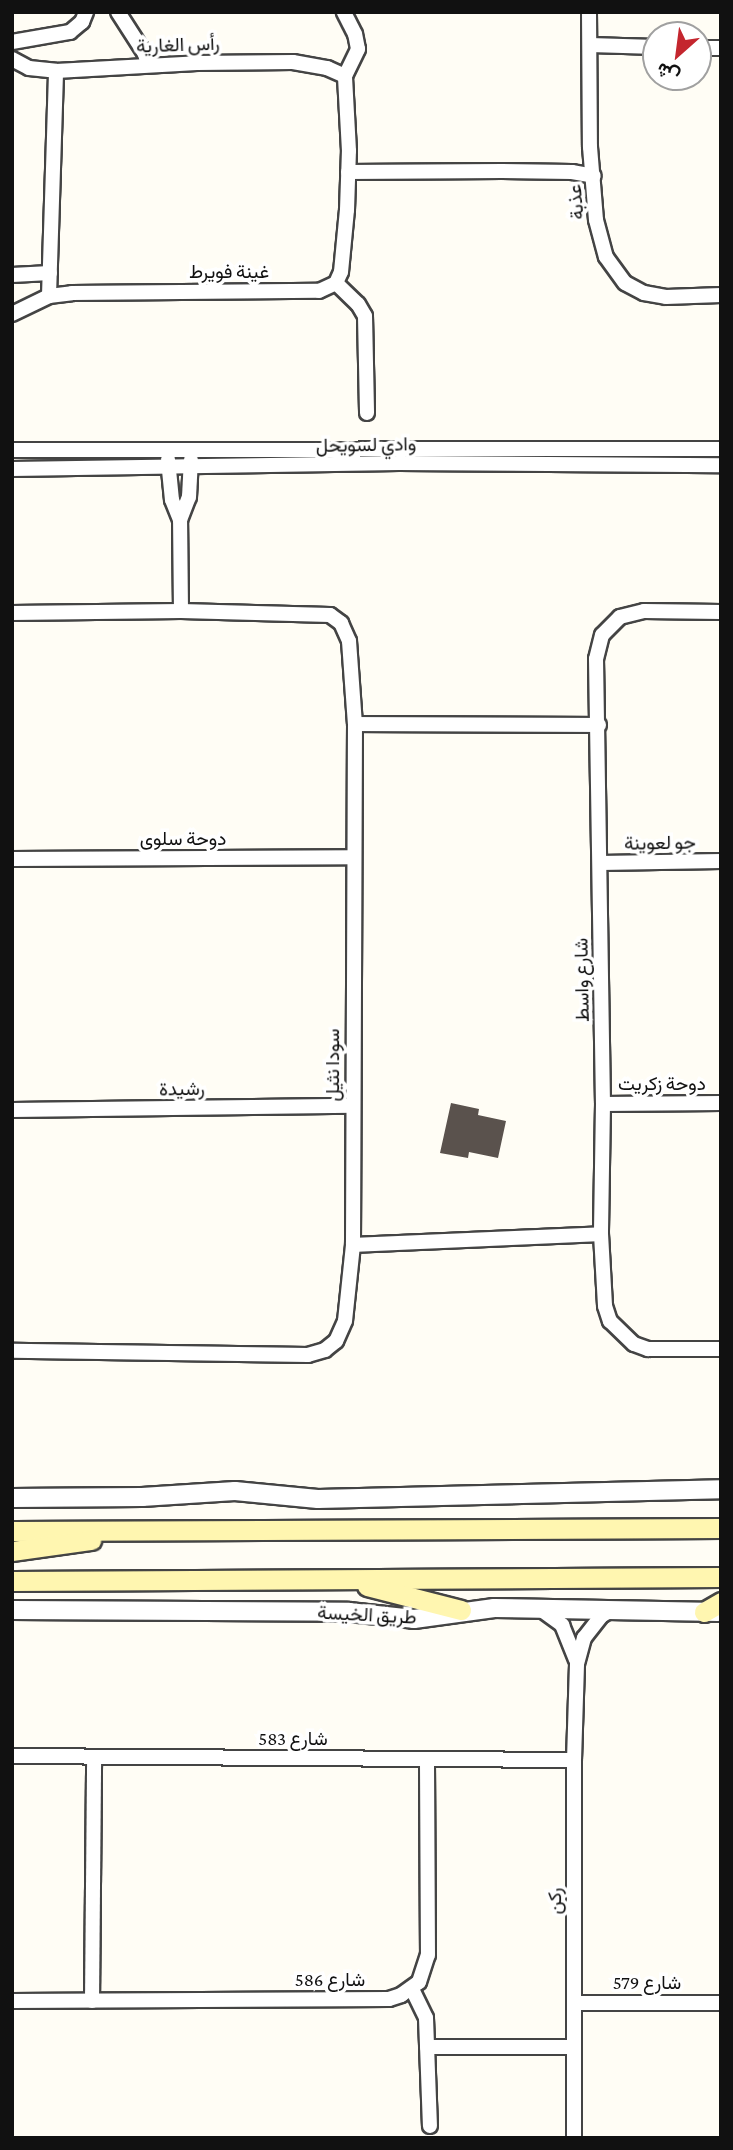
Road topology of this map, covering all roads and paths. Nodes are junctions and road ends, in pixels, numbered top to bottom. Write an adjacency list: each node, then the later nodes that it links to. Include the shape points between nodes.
1 (86, 12): 5 (street, via 70,33)
2 (118, 12): 9 (street)
3 (344, 12): 11 (street, via 358,49)
4 (589, 12): 6 (street, عذبة)
5 (12, 42)
6 (590, 45): 7 (street); 13 (street, عذبة)
7 (642, 47)
8 (12, 59): 10 (street, رأس الغارية, via 29,68)
9 (148, 65): 10 (street, رأس الغارية); 11 (street, رأس الغارية, via 293,62)
10 (56, 71): 14 (street)
11 (345, 76): 12 (street)
12 (348, 172): 13 (street, via 572,172); 16 (street, via 345,237)
13 (594, 176): 17 (street, عذبة, via 600,238 617,275 634,289 655,296)
14 (50, 273): 15 (street); 18 (street)
15 (12, 275)
16 (336, 283): 18 (street, غينة فويرط, via 320,291); 20 (street, via 365,316)
17 (721, 295)
18 (49, 296): 19 (street, غينة فويرط)
19 (12, 314)
20 (367, 413)
21 (721, 449): 24 (street, وادي لسويحل)
22 (12, 450): 23 (street, وادي لسويحل)
23 (168, 450): 24 (street, وادي لسويحل); 26 (street)
24 (190, 451): 27 (street)
25 (721, 465): 27 (street, وادي لسويحل)
26 (169, 467): 27 (street, وادي لسويحل); 28 (street, وادي لسويحل); 29 (street, via 172,500)
27 (191, 467): 29 (street, via 189,497)
28 (12, 469)
29 (180, 520): 30 (street)
30 (181, 611): 32 (street, سودا نثيل); 33 (street, سودا نثيل, via 324,613 335,618 349,640)
31 (721, 612): 34 (street, شارع واسط, via 632,612 610,624 598,646)
32 (12, 613)
33 (355, 724): 34 (street); 35 (street, سودا نثيل)
34 (599, 724): 38 (street, شارع واسط)
35 (353, 858): 36 (street, دوحة سلوى); 41 (street, سودا نثيل)
36 (12, 859)
37 (721, 861): 38 (street, جو لعوينة)
38 (600, 863): 40 (street, شارع واسط)
39 (721, 1103): 40 (street, دوحة زكريت)
40 (603, 1104): 43 (street, شارع واسط)
41 (353, 1106): 42 (street, رشيدة); 44 (street, سودا نثيل)
42 (12, 1111)
43 (601, 1234): 44 (street); 45 (street, شارع واسط, via 605,1306 621,1335 648,1349)
44 (353, 1245): 46 (street, سودا نثيل, via 342,1330 331,1346 317,1354)
45 (721, 1349)
46 (12, 1351)
47 (721, 1489): 48 (street, via 317,1499 235,1491)
48 (12, 1498)
49 (718, 1527): 50 (main road)
50 (144, 1530): 51 (main road); 52 (main road)
51 (12, 1531)
52 (12, 1551)
53 (721, 1577): 54 (main road, طريق الخيسة)
54 (339, 1578): 55 (main road, طريق الخيسة); 60 (main road)
55 (12, 1581)
56 (540, 1608): 57 (street, طريق الخيسة); 60 (street, طريق الخيسة); 61 (street, ركن, via 562,1625)
57 (613, 1609): 58 (street, طريق الخيسة); 61 (street, ركن, via 601,1616 584,1638)
58 (715, 1609)
59 (12, 1610): 60 (street, طريق الخيسة, via 349,1612 405,1619)
60 (461, 1610)
61 (578, 1664): 65 (street, ركن)
62 (12, 1756): 63 (street, شارع 583)
63 (94, 1757): 64 (street, شارع 583); 68 (street)
64 (427, 1759): 65 (street, شارع 583); 66 (street, via 428,1955 424,1973)
65 (574, 1760): 69 (street, ركن)
66 (412, 1989): 68 (street, شارع 586, via 389,1998); 71 (street, via 424,2010)
67 (12, 2001): 68 (street, شارع 586)
68 (92, 2001)
69 (574, 2003): 70 (street, شارع 579); 72 (street, ركن)
70 (721, 2003)
71 (428, 2047): 72 (street); 73 (street)
72 (574, 2047): 74 (street, ركن)
73 (430, 2126)
74 (574, 2138)

